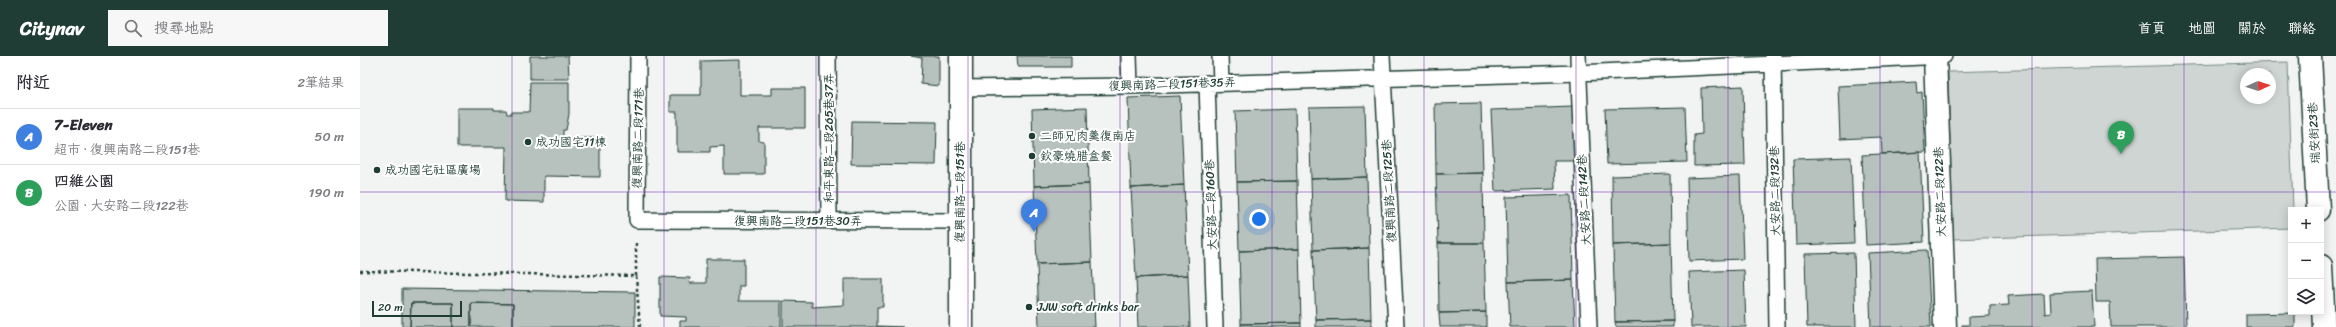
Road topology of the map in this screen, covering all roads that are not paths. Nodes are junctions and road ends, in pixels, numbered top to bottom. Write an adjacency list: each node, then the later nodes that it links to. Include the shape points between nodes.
1 (638, 56): 18 (lane, 復興南路二段171巷)
2 (828, 56): 19 (lane, 和平東路二段265巷37弄)
3 (961, 56): 16 (street, 復興南路二段151巷)
4 (1129, 56): 15 (lane)
5 (1220, 56): 14 (lane, 大安路二段160巷)
6 (1382, 56): 13 (lane, 復興南路二段125巷)
7 (1578, 56): 12 (lane, 大安路二段142巷)
8 (1935, 56): 9 (lane, 復興南路二段151巷35弄); 11 (lane, 復興南路二段151巷35弄); 27 (street, 大安路二段122巷)
9 (1944, 56)
10 (2310, 56): 17 (street, 瑞安街23巷)
11 (1774, 60): 12 (lane, 復興南路二段151巷35弄); 26 (lane, 大安路二段132巷)
12 (1578, 73): 13 (lane, 復興南路二段151巷35弄); 25 (lane, 大安路二段142巷)
13 (1384, 78): 14 (lane, 復興南路二段151巷35弄); 24 (lane, 復興南路二段125巷)
14 (1214, 82): 15 (lane, 復興南路二段151巷35弄); 23 (lane, 大安路二段160巷)
15 (1130, 86): 16 (lane, 復興南路二段151巷35弄)
16 (960, 88): 20 (street, 復興南路二段151巷)
17 (2318, 207)
18 (637, 220): 19 (lane, 復興南路二段151巷30弄)
19 (829, 221): 20 (lane, 復興南路二段151巷30弄)
20 (960, 221): 22 (street, 復興南路二段151巷)
21 (2322, 279): 28 (street)
22 (961, 327)
23 (1215, 327)
24 (1396, 327)
25 (1590, 327)
26 (1777, 327)
27 (1945, 327)
28 (2324, 327)

